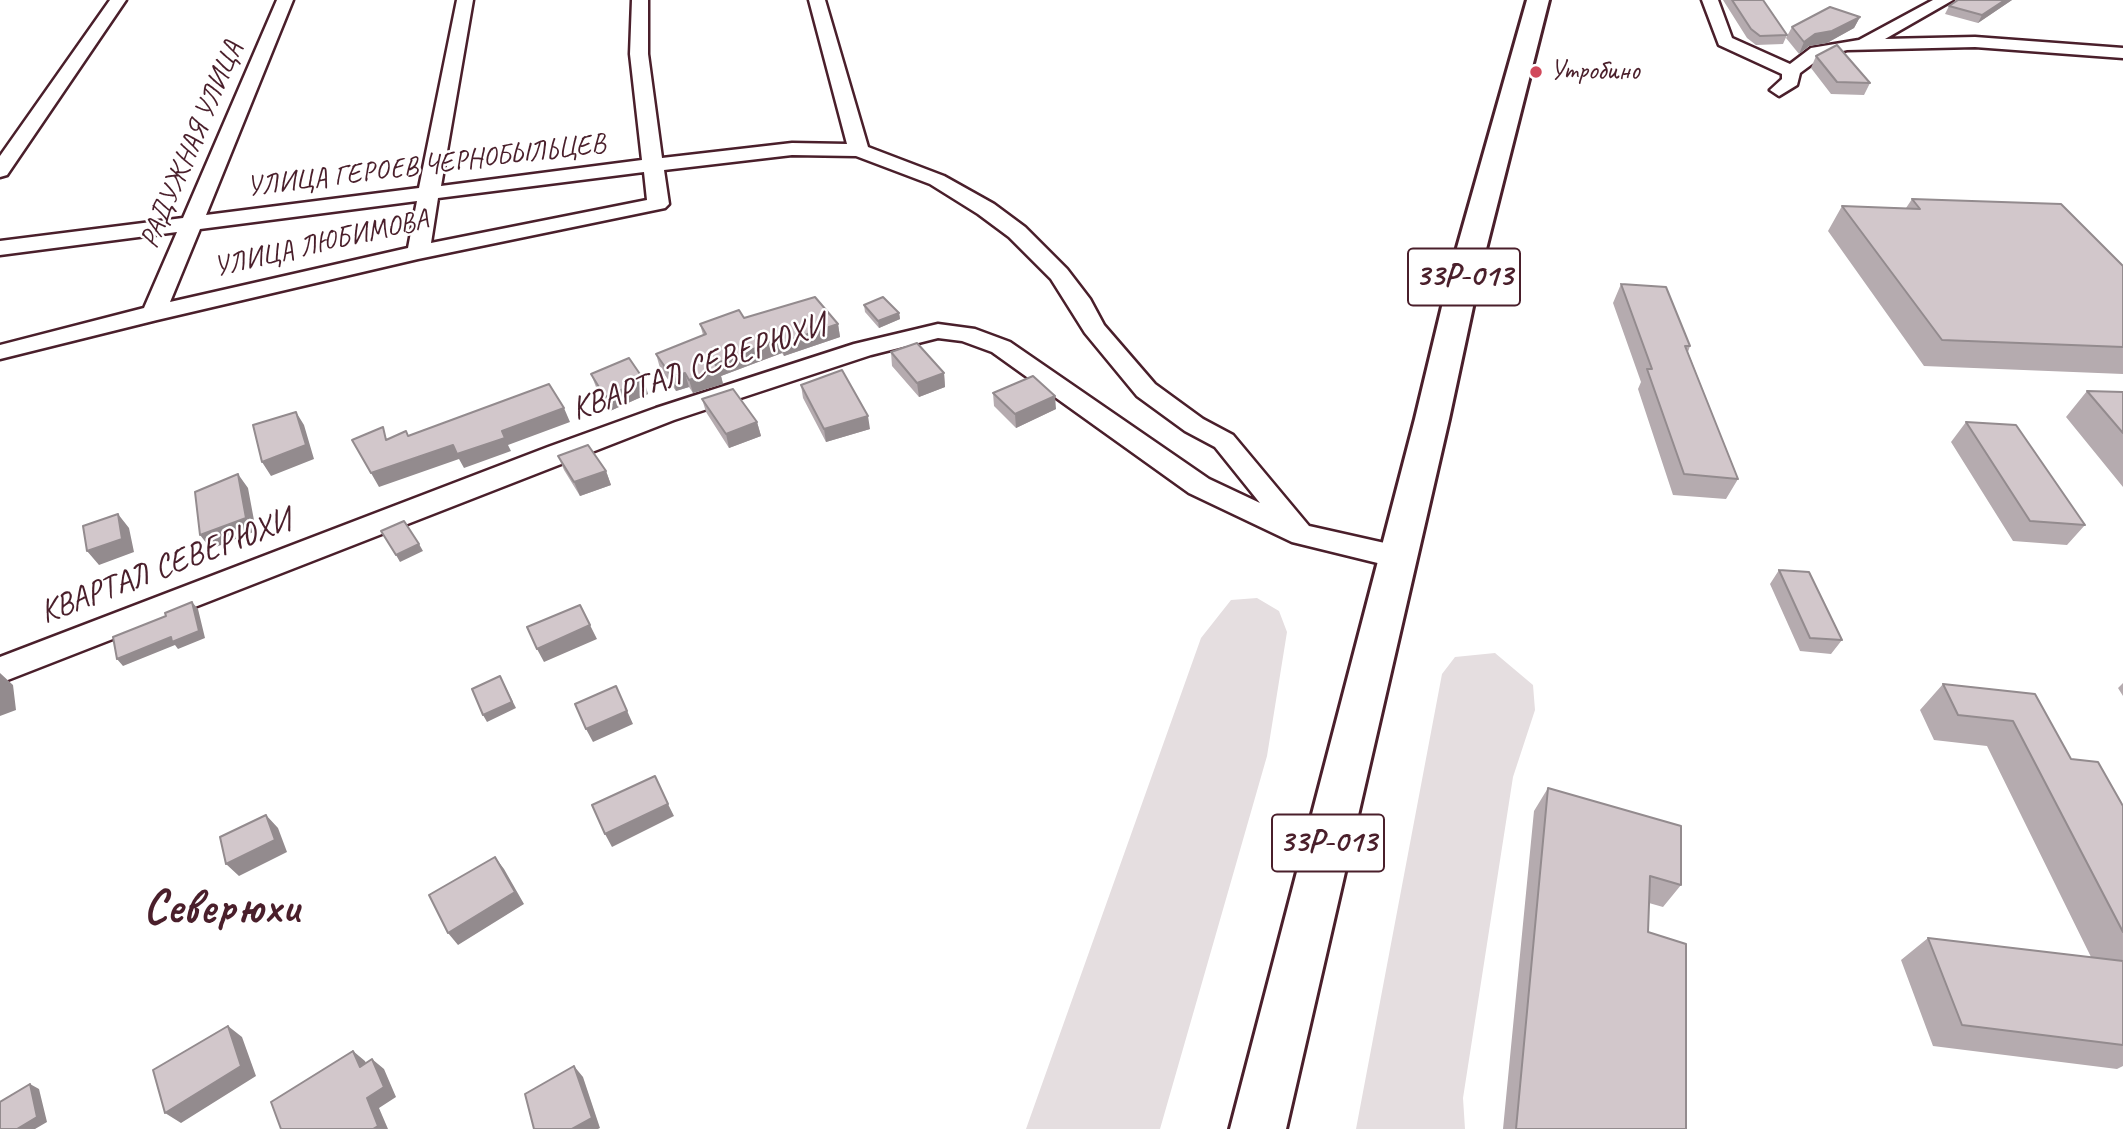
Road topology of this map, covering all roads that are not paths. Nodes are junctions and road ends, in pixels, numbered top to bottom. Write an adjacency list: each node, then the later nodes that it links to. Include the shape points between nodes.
1 (118, 0): 15 (street)
2 (285, 0): 17 (street, РАДУЖНАЯ УЛИЦА)
3 (464, 0): 16 (street)
4 (640, 0): 14 (street, via 639,54)
5 (817, 0): 13 (street)
6 (1538, 0): 23 (main road, 33Р-013, via 1466,269)
7 (1710, 0): 11 (street, via 1725,41)
8 (1945, 0): 9 (street)
9 (1864, 44): 10 (street, via 1975,42); 11 (street, via 1822,49)
10 (2123, 53)
11 (1791, 71): 12 (street, via 1791,81)
12 (1779, 90)
13 (859, 150): 14 (street, УЛИЦА ГЕРОЕВ ЧЕРНОБЫЛЬЦЕВ, via 792,149); 22 (street, via 937,180 1017,232 1059,274 1094,328 1146,390 1224,441)
14 (653, 164): 16 (street, УЛИЦА ГЕРОЕВ ЧЕРНОБЫЛЬЦЕВ); 19 (street, УЛИЦА ЛЮБИМОВА, via 658,204)
15 (0, 171)
16 (430, 194): 17 (street, УЛИЦА ГЕРОЕВ ЧЕРНОБЫЛЬЦЕВ); 19 (street)
17 (191, 224): 18 (street, УЛИЦА ГЕРОЕВ ЧЕРНОБЫЛЬЦЕВ); 20 (street, РАДУЖНАЯ УЛИЦА)
18 (0, 248)
19 (418, 252): 20 (street, УЛИЦА ЛЮБИМОВА)
20 (154, 313): 21 (street, УЛИЦА ЛЮБИМОВА)
21 (0, 352)
22 (1302, 535): 23 (street, КВАРТАЛ СЕВЕРЮХИ); 24 (street, КВАРТАЛ СЕВЕРЮХИ, via 1199,486 1001,347 966,334 938,331 863,349 641,422)
23 (1398, 557): 25 (main road, 33Р-013)
24 (0, 670)
25 (1258, 1129)

